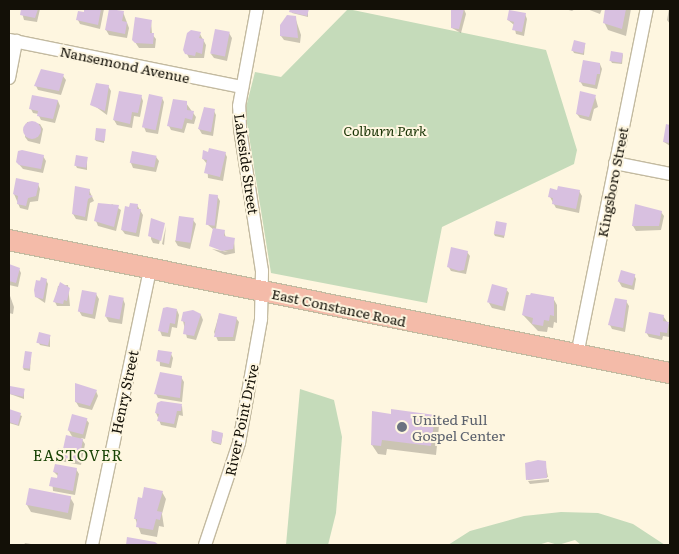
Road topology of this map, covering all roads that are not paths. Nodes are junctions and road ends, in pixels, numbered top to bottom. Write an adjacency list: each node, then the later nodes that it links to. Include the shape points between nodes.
1 (257, 9): 5 (street, Lakeside Street)
2 (647, 9): 6 (street, Kingsboro Street)
3 (12, 40): 4 (street); 5 (street, Nansemond Avenue)
4 (9, 78)
5 (242, 87): 10 (street, Lakeside Street, via 240,129 253,201)
6 (615, 164): 7 (street); 11 (street, Kingsboro Street)
7 (670, 174)
8 (9, 240): 9 (main road, East Constance Road)
9 (150, 269): 10 (main road, East Constance Road); 13 (street, Henry Street)
10 (262, 291): 11 (main road, East Constance Road); 14 (street, River Point Drive, via 258,342 239,443)
11 (577, 354): 12 (main road, East Constance Road)
12 (670, 373)
13 (92, 545)
14 (205, 545)

